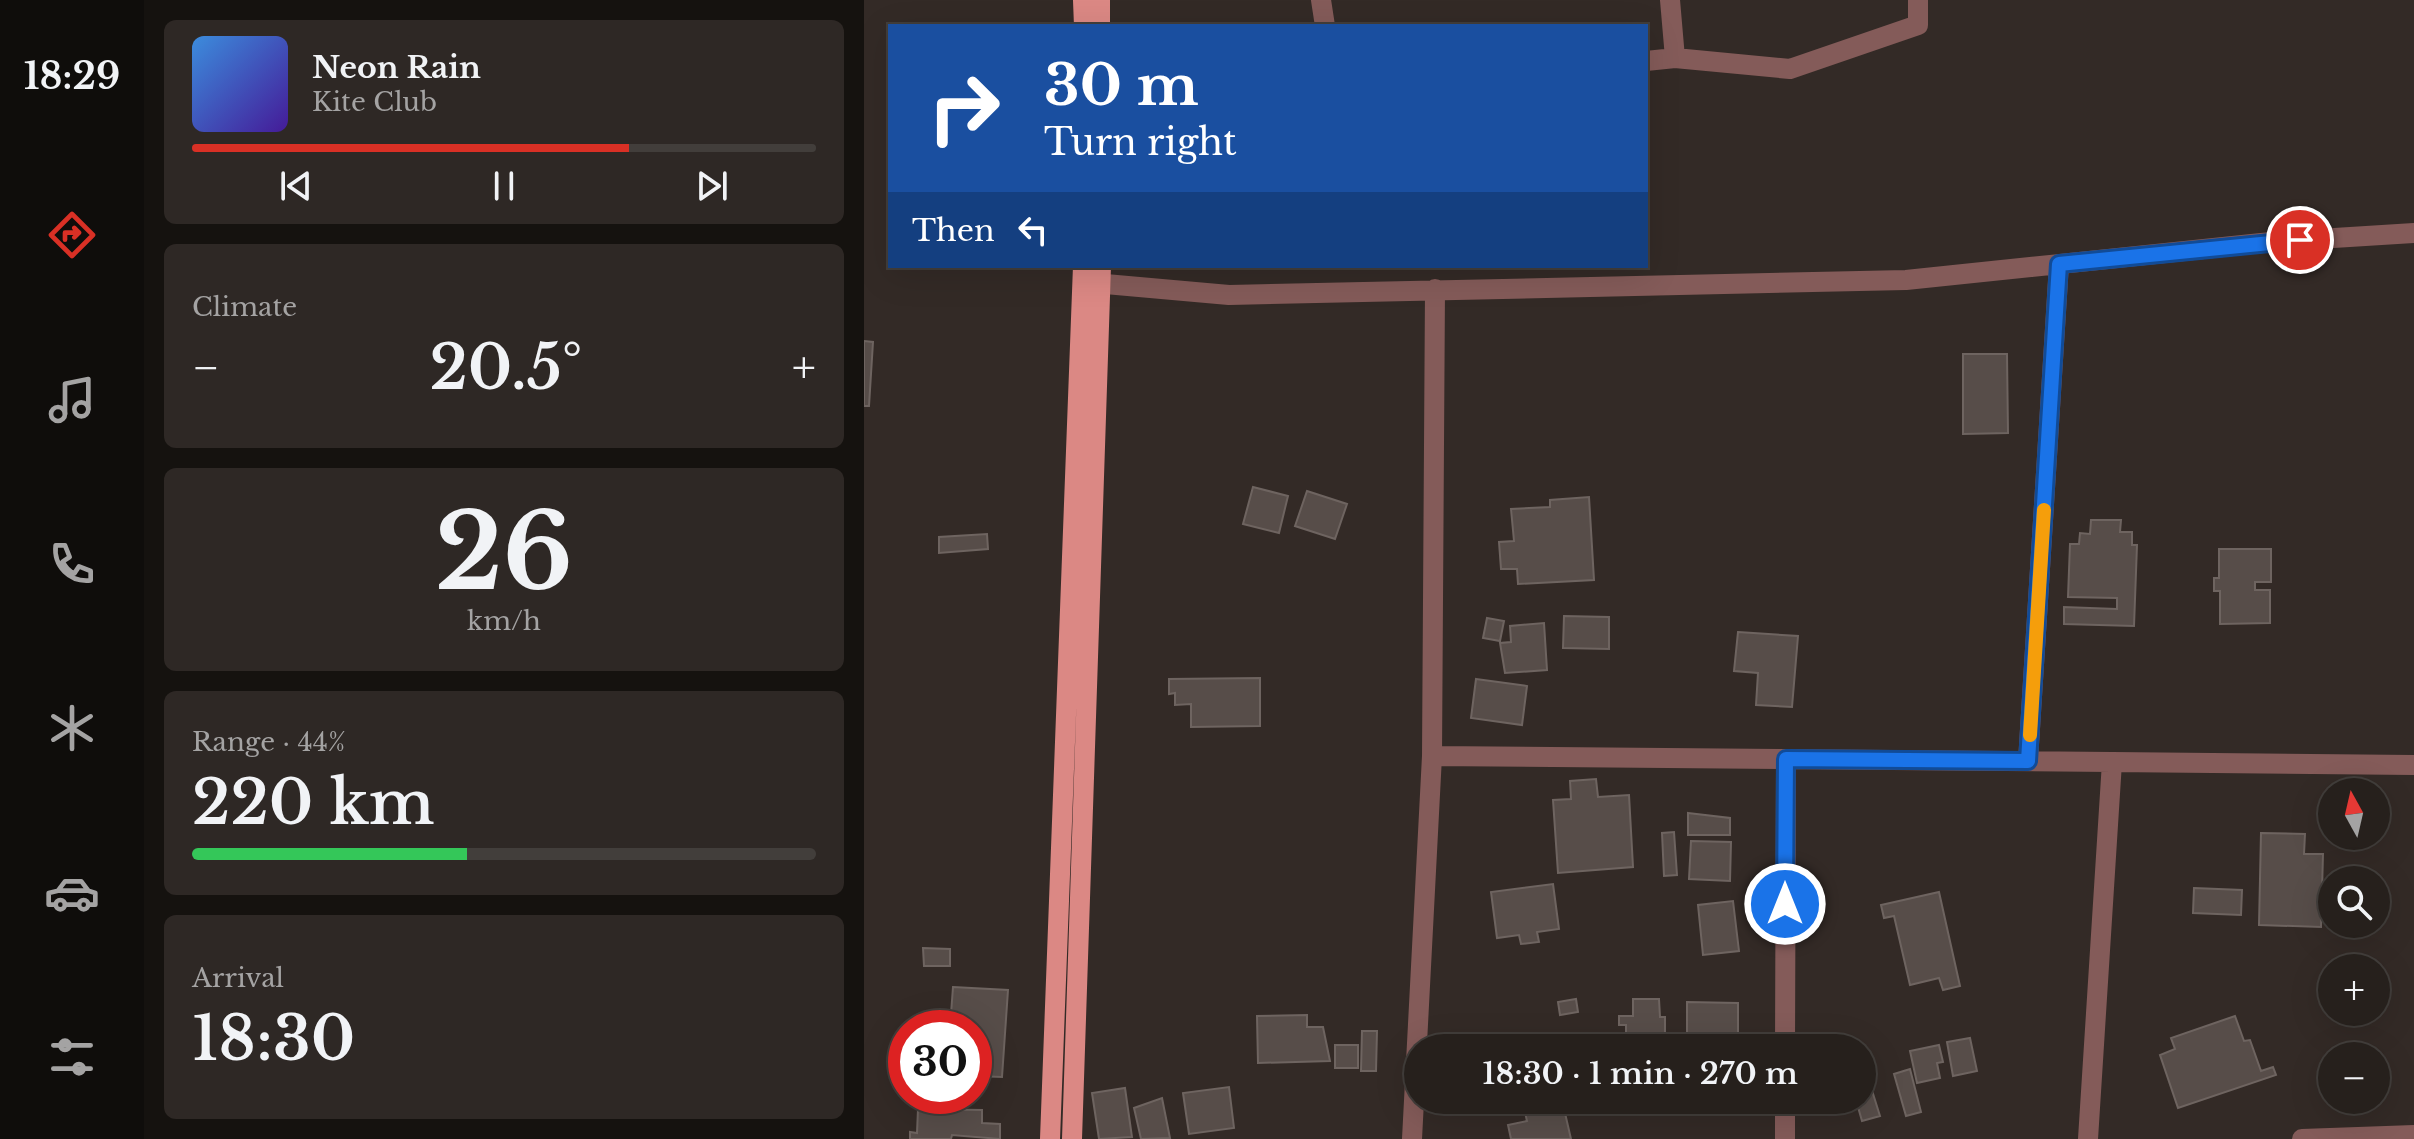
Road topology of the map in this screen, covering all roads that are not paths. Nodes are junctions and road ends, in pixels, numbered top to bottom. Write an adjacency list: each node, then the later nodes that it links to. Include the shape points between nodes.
1 (1083, 0): 6 (main road)
2 (1100, 0): 7 (main road)
3 (1321, 0): 8 (street)
4 (1670, 0): 9 (street)
5 (1918, 0): 9 (street, via 1918,25 1790,69)
6 (1084, 24)
7 (1100, 24)
8 (1325, 24)
9 (1675, 58): 10 (street)
10 (1648, 61)
11 (2414, 233): 12 (street)
12 (2059, 264): 14 (street, via 1906,280); 17 (street)
13 (1092, 274): 14 (street, via 1229,295); 23 (main road); 24 (main road)
14 (1435, 289): 15 (street)
15 (1432, 756): 16 (street); 25 (street)
16 (1786, 759): 17 (street); 20 (street)
17 (2028, 761): 18 (street)
18 (2112, 762): 19 (street); 27 (street)
19 (2414, 765)
20 (1785, 1034)
21 (1785, 1114): 26 (street)
22 (2414, 1135): 28 (street)
23 (1050, 1139)
24 (1072, 1139)
25 (1412, 1139)
26 (1785, 1139)
27 (2088, 1139)
28 (2302, 1139)

